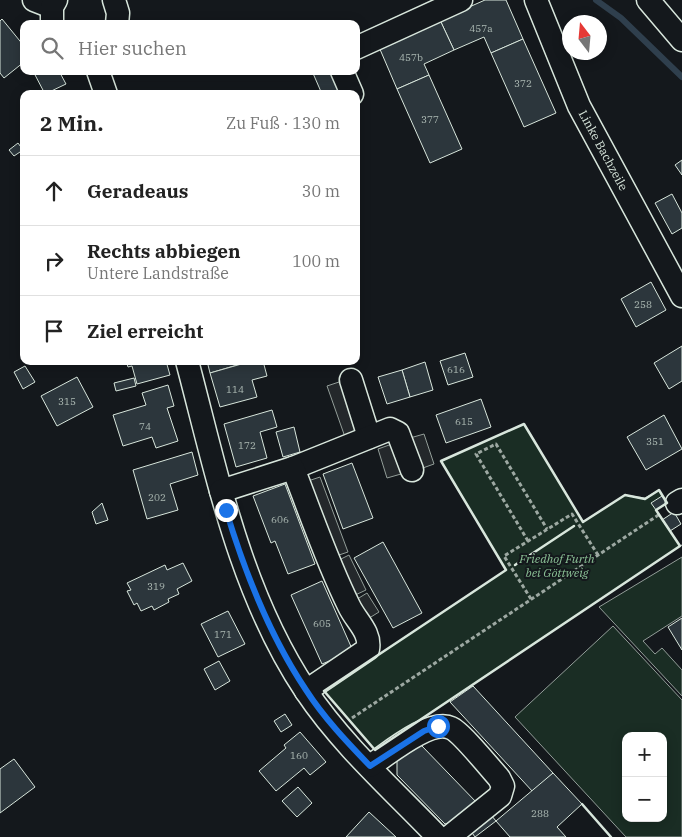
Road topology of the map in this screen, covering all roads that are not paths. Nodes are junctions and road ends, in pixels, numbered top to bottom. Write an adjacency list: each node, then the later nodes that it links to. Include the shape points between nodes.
1 (114, 0): 5 (street)
2 (461, 0): 7 (street)
3 (536, 0): 12 (street, Linke Bachzeile, via 579,106)
4 (648, 0): 6 (street)
5 (117, 20)
6 (682, 40)
7 (360, 46)
8 (99, 75): 10 (street)
9 (344, 75): 11 (street)
10 (105, 90)
11 (350, 90)
12 (682, 296)
13 (188, 365): 18 (street)
14 (352, 380): 15 (street)
15 (370, 437): 16 (street); 17 (street, via 390,430 398,433)
16 (293, 468): 18 (street); 19 (street, via 336,581 356,621 370,639 368,649 361,655)
17 (412, 470)
18 (221, 491): 19 (street, via 256,597 280,648)
19 (306, 691): 20 (street, via 335,729)
20 (370, 766): 21 (street); 22 (street, via 424,731 438,726 452,728 503,786 500,796)
21 (438, 837)
22 (448, 837)

